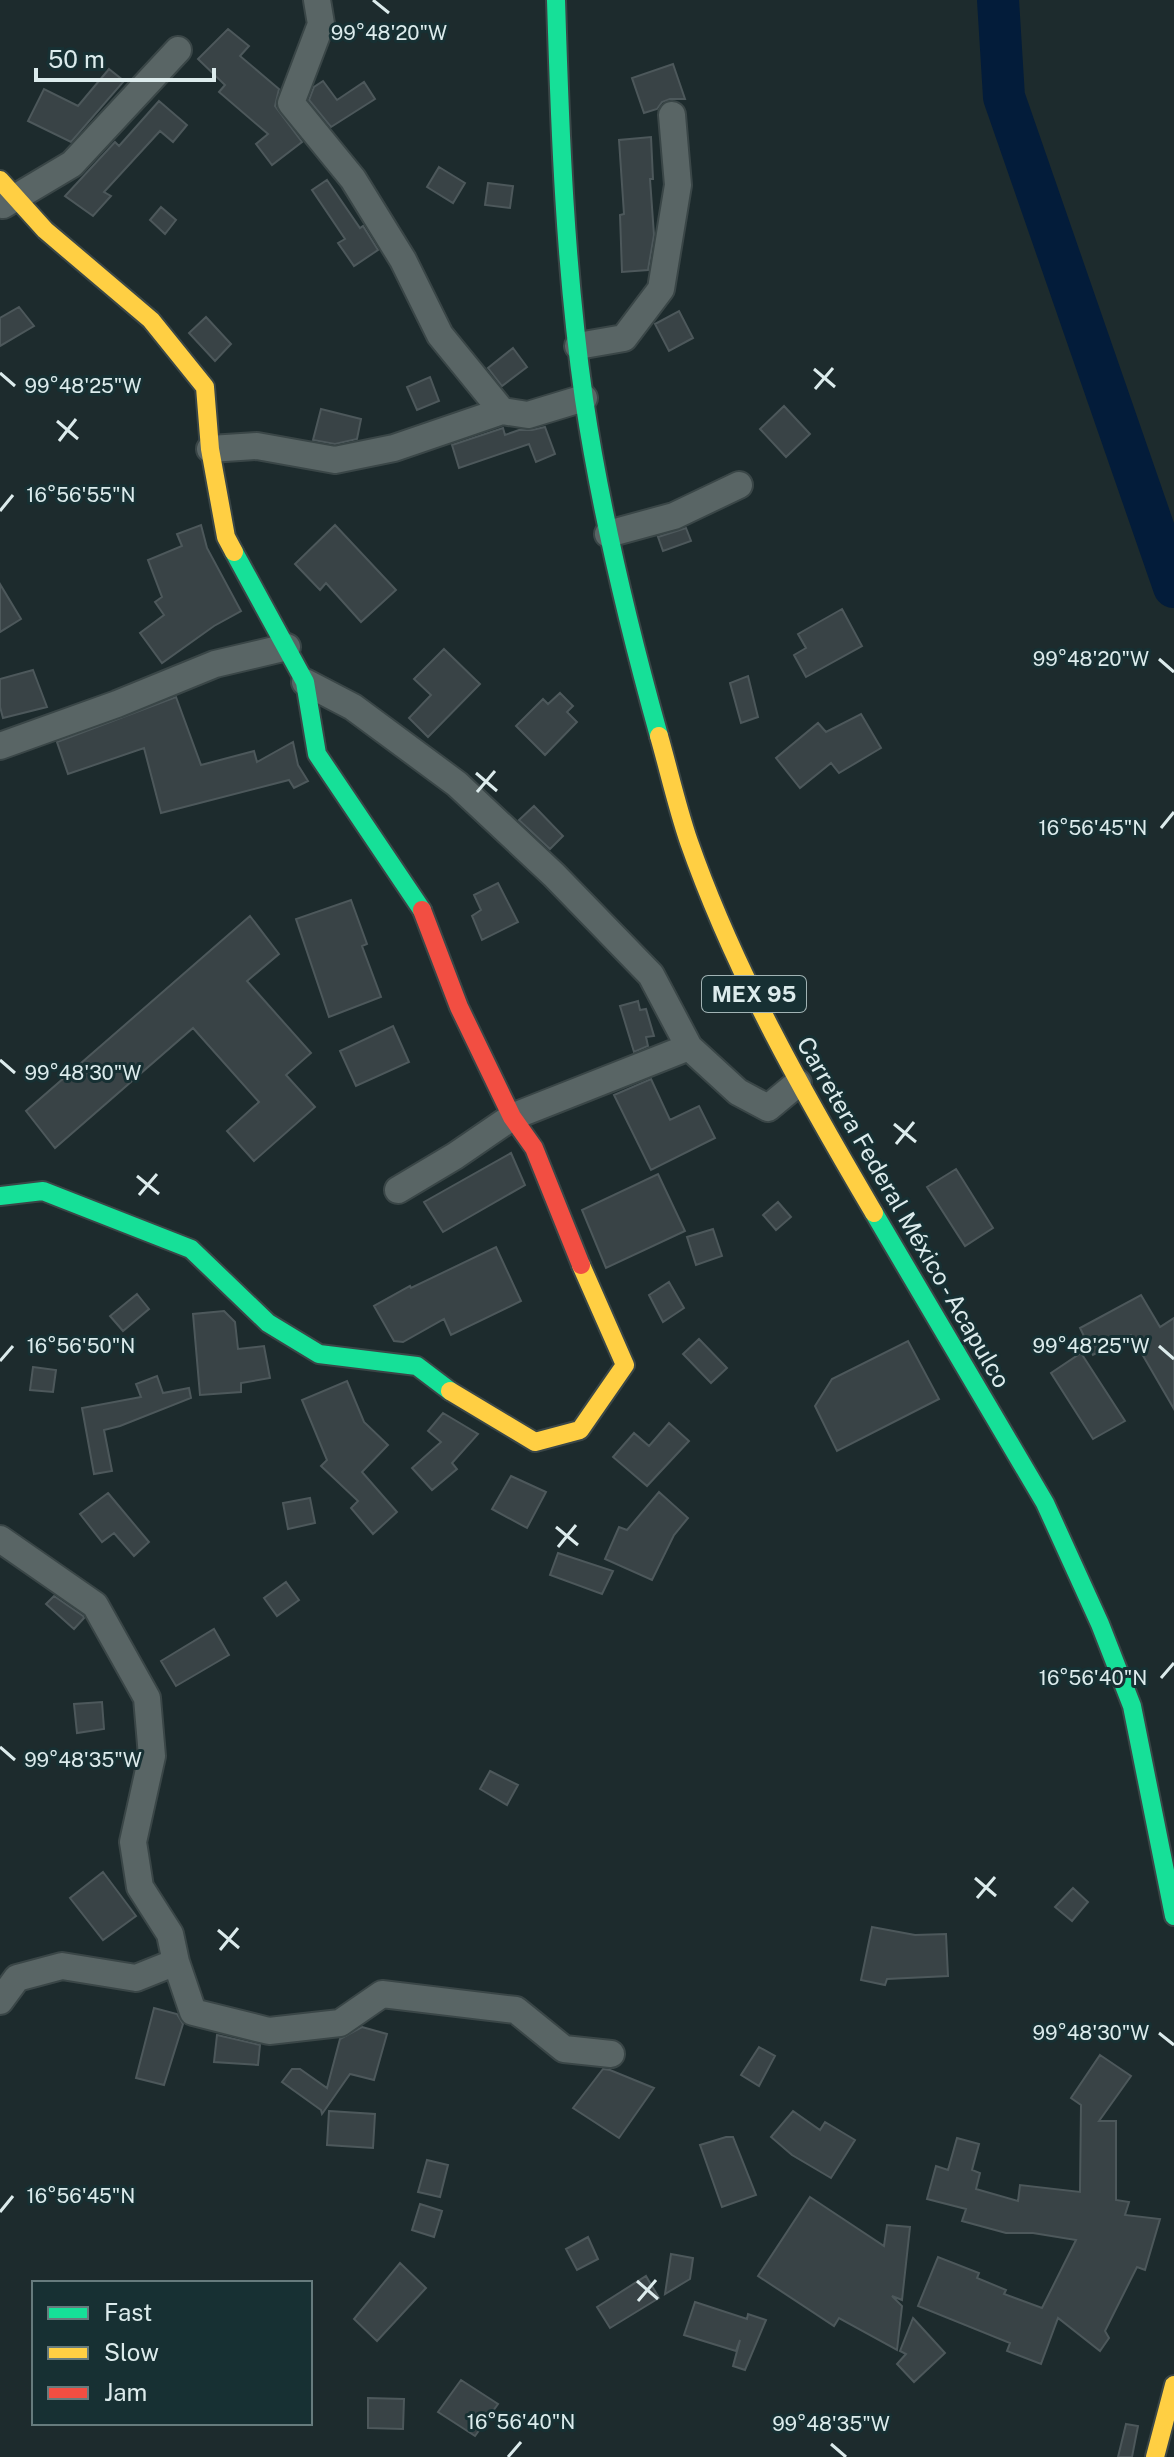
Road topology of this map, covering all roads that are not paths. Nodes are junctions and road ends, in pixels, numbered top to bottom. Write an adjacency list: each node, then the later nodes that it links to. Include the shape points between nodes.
1 (317, 0): 8 (street, via 321,24 291,103 353,179 403,260 440,335)
2 (556, 0): 6 (main road, Carretera Federal México - Acapulco / MEX 95, via 562,193)
3 (178, 50): 5 (street, via 72,164)
4 (672, 115): 6 (street, via 678,185 661,289 624,338)
5 (5, 195): 9 (main road, via 151,320 205,387)
6 (578, 346): 7 (main road, Carretera Federal México - Acapulco / MEX 95)
7 (584, 398): 8 (street, via 528,415); 11 (main road, Carretera Federal México - Acapulco / MEX 95)
8 (502, 411): 9 (street, via 394,448 335,460 257,446)
9 (210, 449): 12 (main road, via 226,537)
10 (739, 485): 11 (street, via 674,516)
11 (608, 534): 16 (main road, Carretera Federal México - Acapulco / MEX 95, via 689,841 742,970)
12 (287, 647): 13 (main road); 14 (street, via 215,664)
13 (305, 682): 15 (street, via 353,707 457,784 533,855 651,975); 17 (main road, via 317,754 420,904 459,1007)
14 (0, 746)
15 (689, 1047): 16 (street, via 738,1092 768,1108); 17 (street)
16 (798, 1083): 21 (main road, Carretera Federal México - Acapulco / MEX 95, via 1045,1503 1100,1624 1132,1706)
17 (512, 1117): 18 (street); 19 (main road, via 534,1148 625,1365 580,1430 535,1442 459,1398 417,1366 319,1354 268,1323 191,1249 43,1191)
18 (398, 1190)
19 (0, 1196)
20 (0, 1539): 22 (street, via 95,1605 147,1698 152,1756 133,1842 140,1887 170,1934)
21 (1174, 1916)
22 (176, 1962): 23 (street, via 136,1978 62,1966 17,1978); 24 (street, via 193,2012 269,2031 340,2023 382,1994 516,2010 564,2049)
23 (0, 2001)
24 (611, 2054)
25 (1174, 2385): 26 (main road)
26 (1169, 2425): 27 (main road)
27 (1155, 2457)

